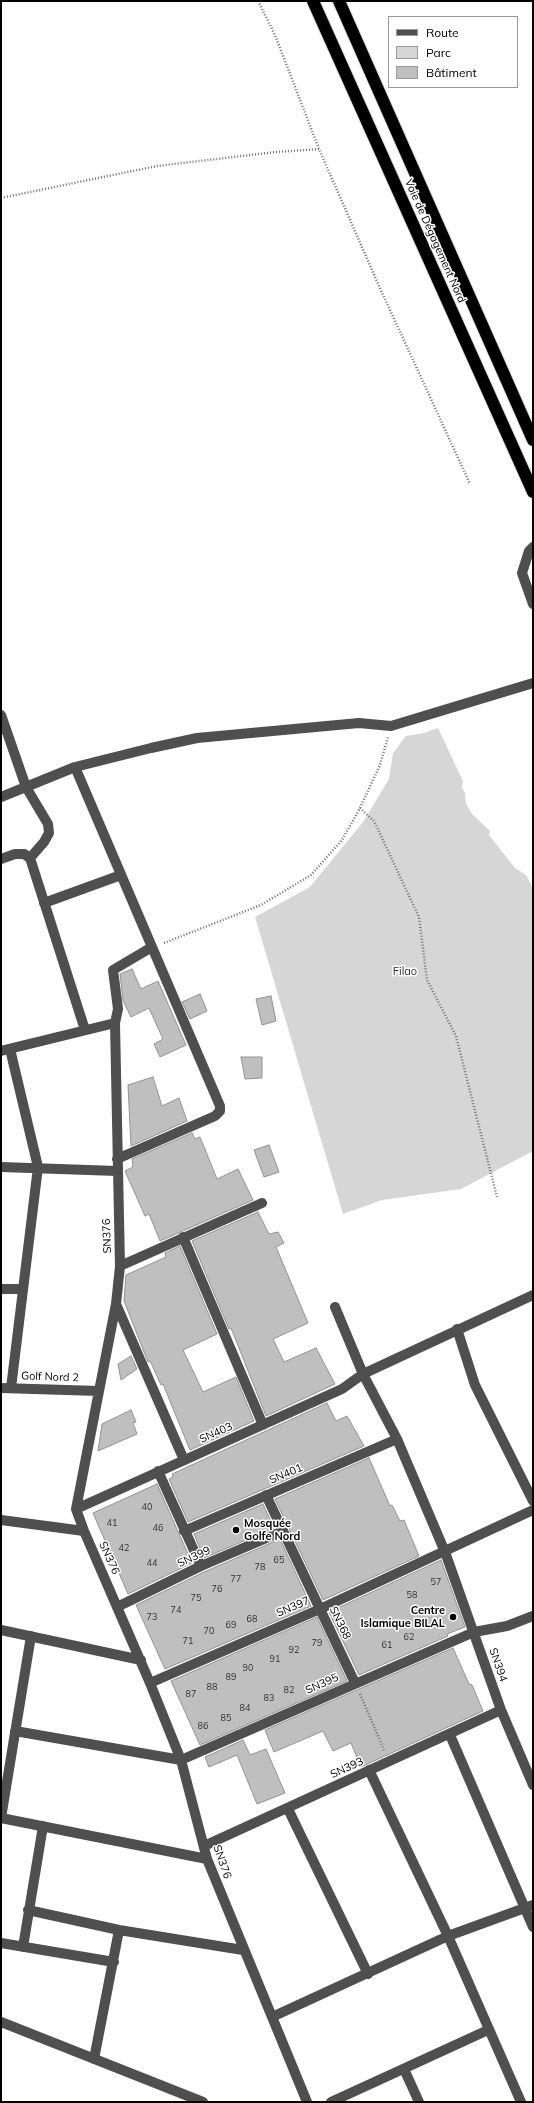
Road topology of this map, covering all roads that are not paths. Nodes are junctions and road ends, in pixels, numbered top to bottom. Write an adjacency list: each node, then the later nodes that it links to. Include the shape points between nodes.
1 (313, 1): 4 (highway, Voie de Dégagement Nord)
2 (339, 1): 3 (highway, Voie de Dégagement Nord)
3 (533, 440)
4 (533, 492)
5 (533, 547): 6 (street, via 529,551 522,574)
6 (533, 604)
7 (533, 683): 9 (street, via 391,726 359,723 197,738)
8 (1, 715): 10 (street)
9 (75, 767): 10 (street); 14 (street)
10 (26, 787): 11 (street); 12 (street, via 48,824 49,833)
11 (1, 797)
12 (30, 858): 13 (street, via 24,854 15,854); 15 (street)
13 (1, 859)
14 (122, 875): 15 (street); 16 (street)
15 (44, 903): 18 (street)
16 (152, 947): 17 (street, SN376, via 113,970 118,1009); 20 (street, via 220,1106 220,1112)
17 (115, 1023): 18 (street); 20 (street, SN376)
18 (85, 1030): 19 (street)
19 (6, 1050): 22 (street)
20 (117, 1158): 23 (street, SN376)
21 (1, 1167): 22 (street)
22 (38, 1167): 23 (street); 28 (street)
23 (117, 1171): 26 (street, SN376)
24 (262, 1203): 25 (street)
25 (183, 1237): 26 (street); 37 (street)
26 (120, 1266): 30 (street, SN376)
27 (1, 1289): 28 (street)
28 (22, 1290): 35 (street)
29 (533, 1295): 32 (street, SN403)
30 (116, 1304): 36 (street, SN376); 39 (street)
31 (335, 1308): 33 (street, SN394)
32 (457, 1329): 33 (street, SN403); 42 (street, via 475,1385)
33 (363, 1374): 37 (street, SN403, via 342,1389); 38 (street, SN394)
34 (1, 1388): 35 (street, Golf Nord 2)
35 (12, 1388): 36 (street, Golf Nord 2)
36 (99, 1391): 43 (street, SN376)
37 (263, 1425): 39 (street, SN403)
38 (398, 1439): 41 (street, SN401); 49 (street, SN394)
39 (184, 1460): 40 (street, SN403)
40 (158, 1471): 43 (street, SN403); 48 (street)
41 (266, 1495): 46 (street, SN368); 48 (street, SN401)
42 (533, 1501)
43 (76, 1509): 47 (street, SN376)
44 (533, 1510): 49 (street, SN397)
45 (1, 1520): 47 (street)
46 (283, 1530): 50 (street, SN399); 52 (street, SN368)
47 (84, 1531): 51 (street, SN376)
48 (184, 1531): 50 (street)
49 (445, 1552): 52 (street, SN397); 55 (street, SN394)
50 (201, 1566): 51 (street, SN399)
51 (117, 1607): 57 (street, SN376)
52 (320, 1609): 58 (street, SN397); 59 (street, SN368)
53 (533, 1616): 55 (street, SN395, via 507,1626)
54 (1, 1630): 56 (street)
55 (474, 1632): 59 (street, SN395); 60 (street, SN394)
56 (31, 1636): 57 (street); 61 (street)
57 (140, 1660): 58 (street, SN376)
58 (150, 1683): 63 (street, SN376)
59 (355, 1683): 63 (street, SN395)
60 (501, 1710): 62 (street, SN393); 65 (street, SN394)
61 (15, 1731): 63 (street); 67 (street)
62 (450, 1735): 64 (street, SN393); 71 (street)
63 (181, 1760): 69 (street, SN376)
64 (369, 1770): 66 (street, SN393); 75 (street)
65 (533, 1785)
66 (288, 1809): 69 (street, SN393); 80 (street)
67 (1, 1818): 68 (street)
68 (43, 1826): 70 (street); 72 (street)
69 (204, 1846): 70 (street, SN376)
70 (207, 1859): 78 (street, SN376)
71 (529, 1906): 73 (street); 75 (street)
72 (28, 1910): 74 (street); 77 (street)
73 (533, 1927)
74 (119, 1930): 78 (street); 79 (street)
75 (448, 1936): 80 (street); 83 (street)
76 (1, 1943): 77 (street)
77 (23, 1947): 79 (street)
78 (243, 1950): 81 (street, SN376)
79 (114, 1962): 84 (street)
80 (368, 1974): 81 (street)
81 (272, 2017): 87 (street, SN376)
82 (1, 2022): 84 (street)
83 (488, 2030): 85 (street); 90 (street)
84 (94, 2059): 86 (street)
85 (404, 2069): 88 (street); 89 (street)
86 (203, 2102)
87 (307, 2102)
88 (331, 2102)
89 (419, 2102)
90 (521, 2102)

